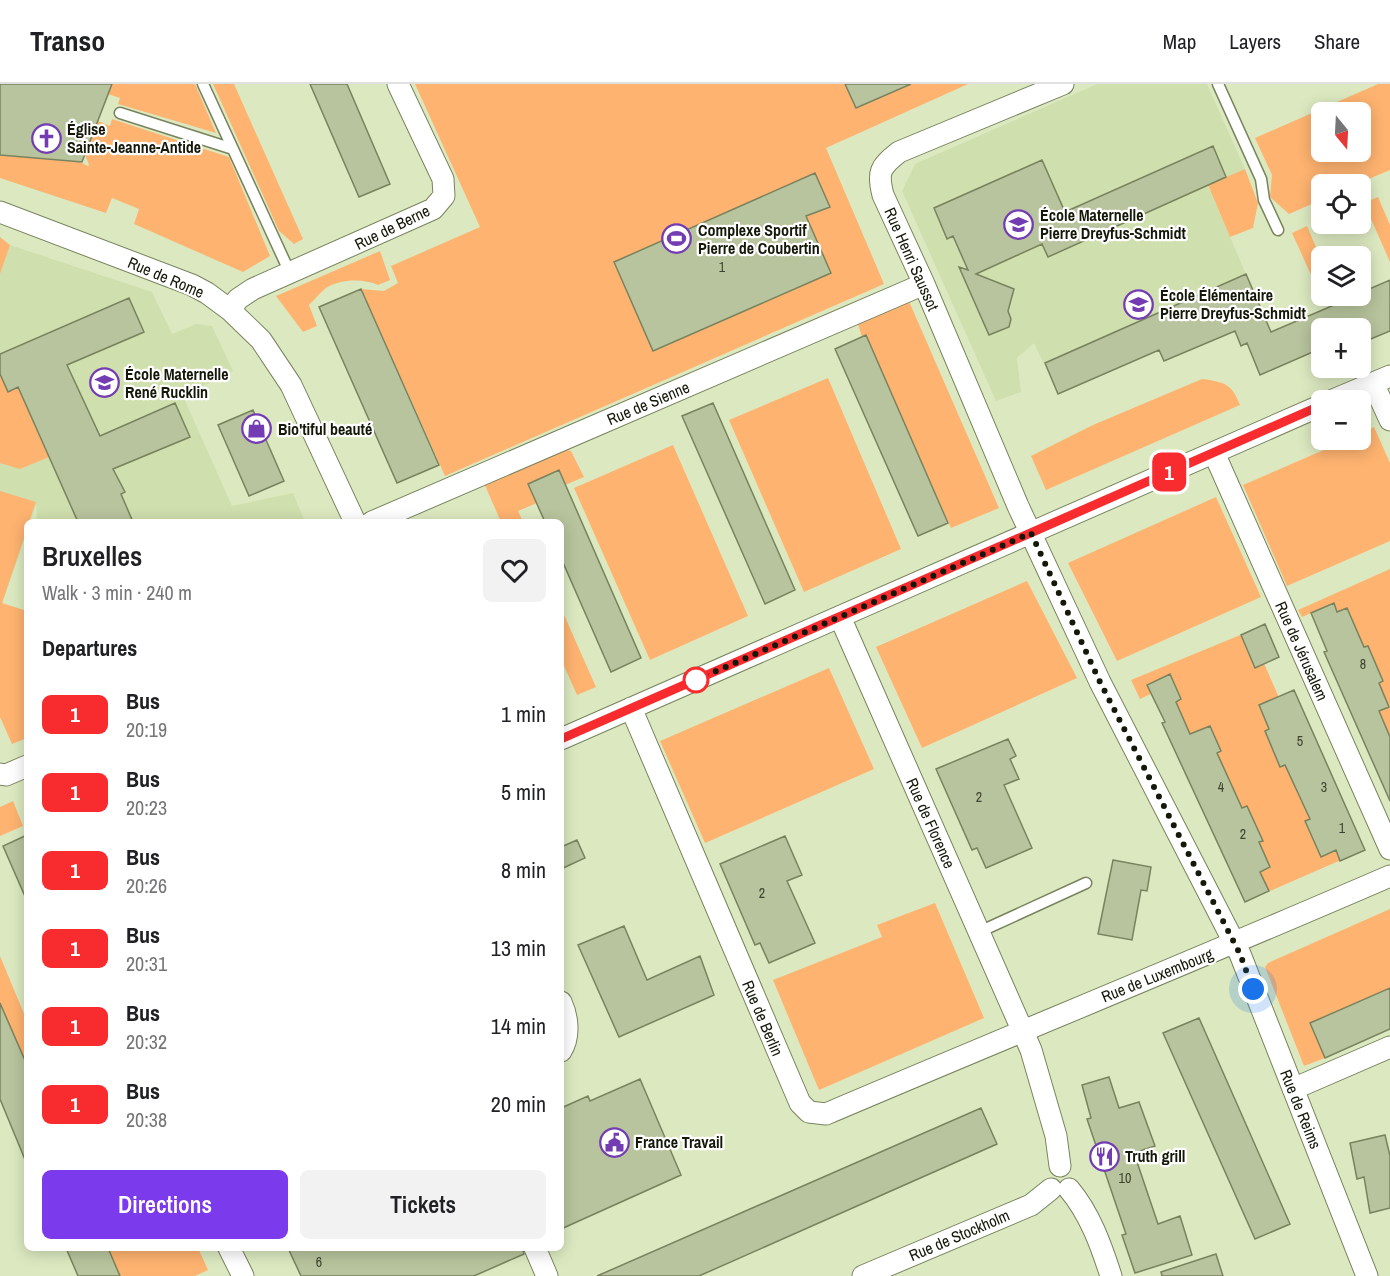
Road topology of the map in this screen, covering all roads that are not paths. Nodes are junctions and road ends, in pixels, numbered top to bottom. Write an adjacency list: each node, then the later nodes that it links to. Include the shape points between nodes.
1 (203, 84): 6 (lane)
2 (398, 84): 9 (street, Rue de Berne, via 443,179 444,196 433,209)
3 (1063, 84): 10 (street, Rue Henri Saussot, via 899,152 885,163 880,172 883,195)
4 (1218, 84): 8 (lane, via 1261,179 1264,200)
5 (120, 113): 6 (lane)
6 (233, 149): 9 (lane)
7 (0, 212): 11 (street, Rue de Rome, via 192,285)
8 (1278, 230)
9 (290, 273): 11 (street, Rue de Berne, via 253,289)
10 (924, 284): 18 (street, Rue de Sienne); 19 (street, Rue Henri Saussot)
11 (230, 310): 17 (street, Rue de Rome, via 261,340 291,385)
12 (1382, 379): 13 (street); 15 (street)
13 (1356, 390)
14 (1311, 410): 16 (street)
15 (1390, 420)
16 (1214, 453): 19 (street); 25 (street, Rue de Jérusalem)
17 (354, 519)
18 (379, 519)
19 (1031, 533): 20 (street); 29 (street, Rue Henri Saussot, via 1100,682)
20 (840, 617): 21 (street); 28 (street, Rue de Florence)
21 (631, 708): 22 (street); 31 (street, Rue de Berlin, via 800,1103 809,1112 826,1114)
22 (564, 738)
23 (24, 767): 24 (street)
24 (0, 774)
25 (1390, 849)
26 (1390, 876): 29 (street, Rue de Luxembourg)
27 (1086, 883): 28 (lane)
28 (979, 932): 31 (street, Rue de Florence)
29 (1233, 944): 31 (street, Rue de Luxembourg); 34 (street, Rue de Reims)
30 (564, 1014): 32 (street)
31 (1022, 1030): 35 (street, Rue de Florence, via 1056,1136 1060,1166 1074,1177 1073,1184)
32 (564, 1047)
33 (1390, 1047): 34 (street)
34 (1293, 1089): 42 (street, Rue de Reims)
35 (1060, 1189): 40 (street, Rue de Stockholm); 41 (street, via 1079,1201)
36 (230, 1251): 39 (street)
37 (536, 1251): 38 (street)
38 (543, 1275)
39 (243, 1276)
40 (863, 1276)
41 (1111, 1276)
42 (1367, 1276)

